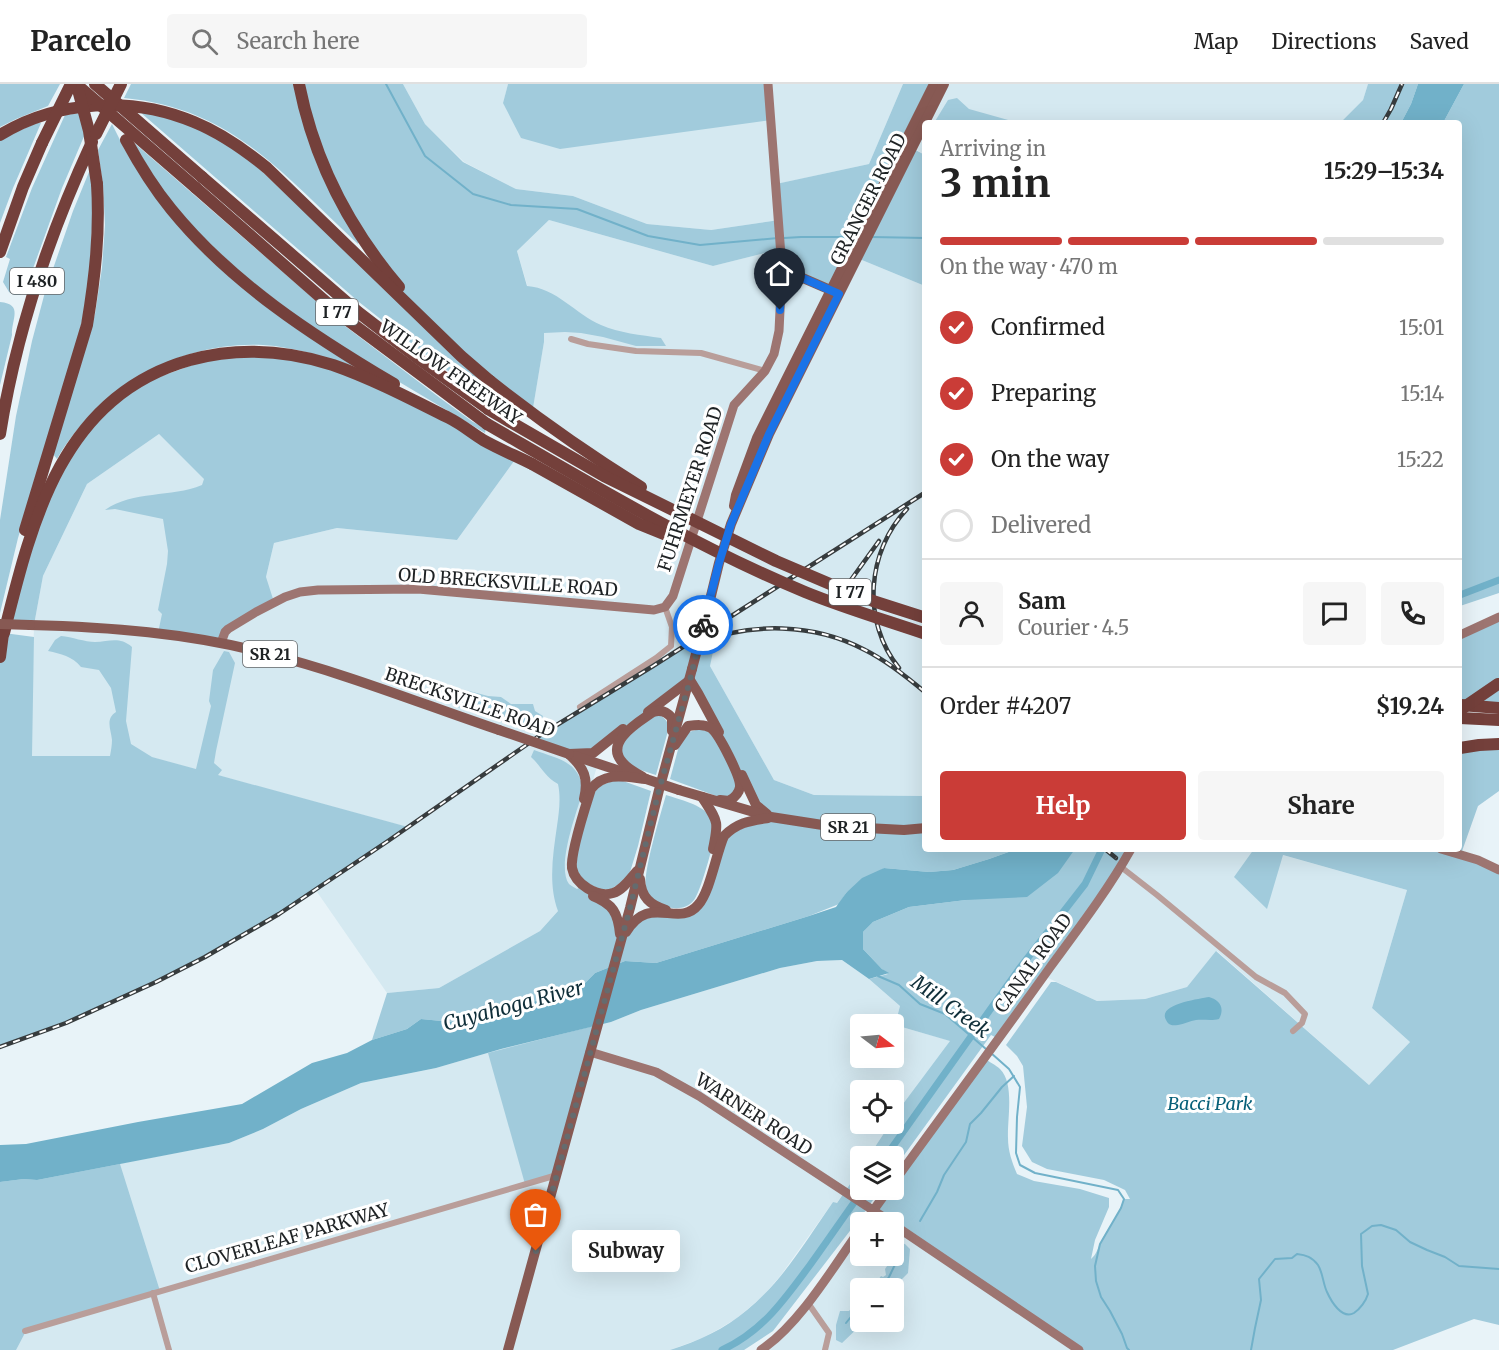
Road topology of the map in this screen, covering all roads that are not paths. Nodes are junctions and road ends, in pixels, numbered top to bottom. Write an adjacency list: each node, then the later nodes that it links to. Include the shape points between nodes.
1 (71, 84): 15 (highway, I 480, bridge, via 42,143)
2 (76, 84): 13 (highway, WILLOW FREEWAY / I 77, bridge); 28 (highway, bridge, via 89,131 99,227 87,326 28,518)
3 (95, 84): 13 (highway, WILLOW FREEWAY / I 77, bridge)
4 (104, 84): 21 (highway, bridge, via 126,140 146,175 187,228 224,264 310,332)
5 (121, 84): 22 (highway, I 480, bridge, via 59,219 39,276 21,336)
6 (299, 84): 18 (highway, via 315,144 344,209 383,267)
7 (768, 84): 16 (street, FUHRMEYER ROAD)
8 (934, 84): 14 (main road, GRANGER ROAD)
9 (944, 84): 10 (main road, GRANGER ROAD)
10 (924, 120)
11 (922, 124): 14 (main road, GRANGER ROAD)
12 (0, 135): 18 (highway, via 47,114 96,106 156,110 210,129 267,168)
13 (199, 183): 23 (highway, WILLOW FREEWAY / I 77, bridge, via 358,312 488,409 604,476); 24 (highway, WILLOW FREEWAY / I 77, bridge, via 342,316 487,424 693,540)
14 (886, 189): 17 (main road, GRANGER ROAD)
15 (0, 252)
16 (782, 269): 17 (main road); 20 (street, FUHRMEYER ROAD, via 779,331)
17 (835, 292): 33 (main road, GRANGER ROAD, bridge, via 761,440 719,563)
18 (439, 334): 23 (highway, bridge, via 489,381 605,465)
19 (571, 339): 20 (street, via 636,351 701,353)
20 (765, 371): 25 (street, FUHRMEYER ROAD, via 734,405 673,596)
21 (451, 419): 24 (highway, bridge, via 639,524); 28 (highway, via 347,370 285,353 229,352 164,369 113,400 73,443 39,510)
22 (0, 434)
23 (776, 561): 26 (highway, WILLOW FREEWAY / I 77, bridge)
24 (805, 592): 29 (highway, WILLOW FREEWAY / I 77, bridge)
25 (665, 607): 31 (street, OLD BRECKSVILLE ROAD, via 645,609 418,590 318,590 300,592 265,607 228,629); 36 (street, via 672,627 671,645)
26 (922, 617)
27 (1499, 617): 30 (street)
28 (2, 629): 31 (main road, BRECKSVILLE ROAD / SR 21, bridge, via 30,625 143,632); 32 (highway)
29 (922, 633)
30 (1462, 634)
31 (221, 643): 43 (main road, BRECKSVILLE ROAD / SR 21, bridge, via 312,666)
32 (0, 657)
33 (691, 675): 43 (main road, via 593,753); 44 (main road, GRANGER ROAD); 47 (main road, via 756,805)
34 (1498, 683): 38 (highway, bridge)
35 (1462, 705): 37 (highway)
36 (580, 708)
37 (1499, 708)
38 (1462, 709)
39 (1462, 718): 40 (highway)
40 (1499, 720)
41 (1499, 744): 42 (highway)
42 (1462, 748)
43 (569, 754): 45 (main road, BRECKSVILLE ROAD / SR 21); 54 (main road, via 582,769 586,785 568,856 568,872 579,888 611,906 618,918)
44 (668, 756): 45 (main road, via 673,721 664,712 653,712 622,735 618,746 620,759); 46 (main road, via 688,726 710,727 717,734 740,786 729,801); 52 (main road, GRANGER ROAD)
45 (646, 779): 46 (main road, BRECKSVILLE ROAD / SR 21, bridge); 52 (main road, via 615,776 597,782 591,789 572,867 582,884 603,894 624,887)
46 (702, 797): 47 (main road, BRECKSVILLE ROAD / SR 21); 52 (main road, via 717,820 717,829 696,901 683,910 655,906 642,893)
47 (771, 817): 48 (main road, BRECKSVILLE ROAD / SR 21, via 829,826); 54 (main road, via 746,821 724,836 703,899 693,911 680,915 646,914 636,919)
48 (922, 828)
49 (1129, 852): 51 (street, CANAL ROAD)
50 (1452, 852): 53 (street)
51 (1121, 867): 55 (street, via 1256,977 1285,993 1302,1009 1302,1023); 57 (street, CANAL ROAD)
52 (639, 869): 54 (main road, GRANGER ROAD)
53 (1499, 870)
54 (620, 939): 56 (main road, GRANGER ROAD)
55 (1293, 1031)
56 (591, 1052): 58 (main road, GRANGER ROAD); 60 (street, WARNER ROAD, via 656,1072 699,1096)
57 (904, 1168)
58 (557, 1174): 65 (street, CLOVERLEAF PARKWAY); 69 (main road, GRANGER ROAD)
59 (879, 1200): 60 (street)
60 (870, 1209): 61 (street); 62 (street, WARNER ROAD)
61 (869, 1212)
62 (874, 1212)
63 (904, 1232): 72 (street, WARNER ROAD)
64 (850, 1244): 66 (street)
65 (153, 1293): 67 (street, CLOVERLEAF PARKWAY); 68 (street)
66 (808, 1303): 70 (street); 71 (street, via 830,1333)
67 (25, 1331)
68 (169, 1350)
69 (508, 1350)
70 (761, 1350)
71 (825, 1350)
72 (1079, 1350)

